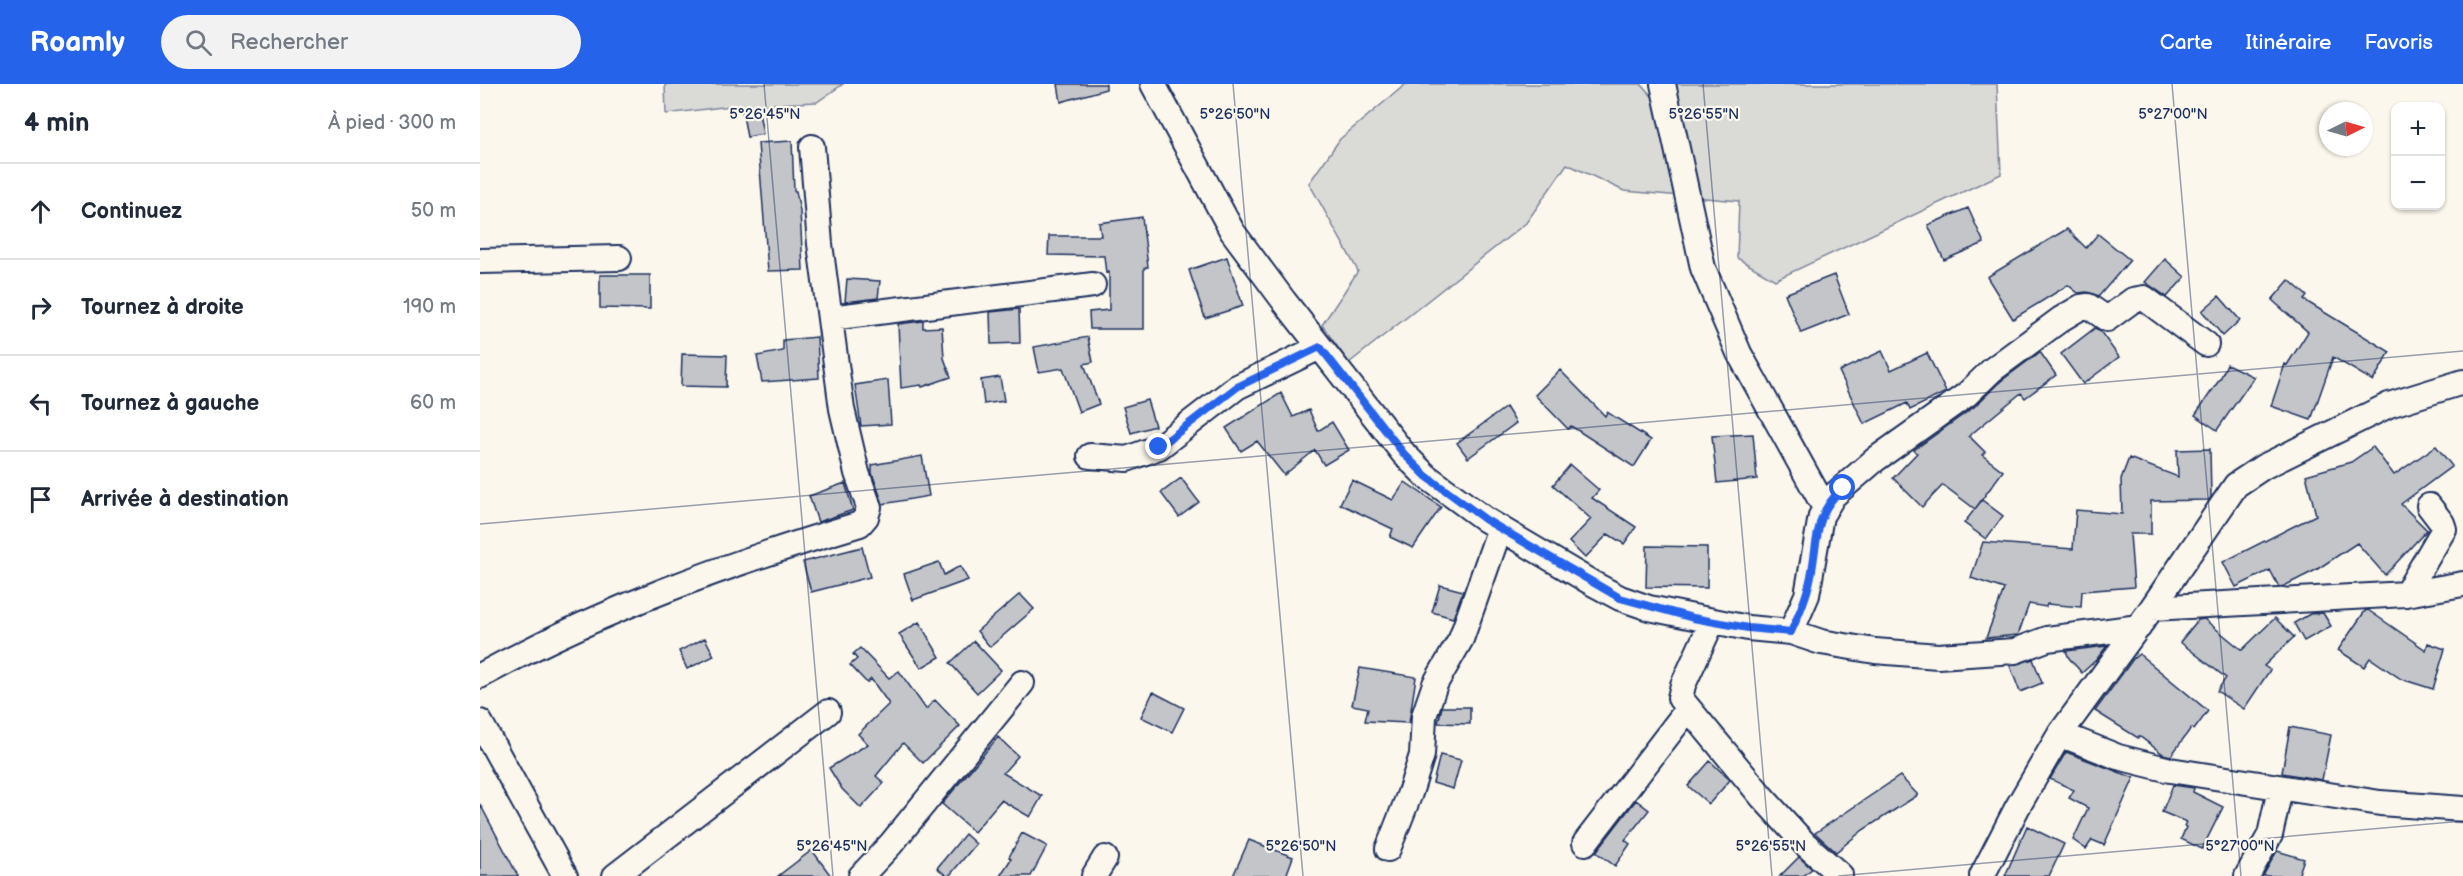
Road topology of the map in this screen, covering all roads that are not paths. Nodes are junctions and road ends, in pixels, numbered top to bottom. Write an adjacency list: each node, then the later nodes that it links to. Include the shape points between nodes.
1 (1153, 84): 9 (street, via 1233,231)
2 (1663, 84): 13 (street, via 1702,268 1739,353)
3 (812, 147): 7 (street)
4 (619, 258): 5 (street)
5 (480, 261)
6 (1093, 285): 7 (street)
7 (830, 318): 21 (street, via 842,409 869,507 860,524 707,575 612,612)
8 (2206, 344): 13 (street, via 2144,298 2133,300 2107,319 2088,306 2080,308 1876,459 1833,496)
9 (1320, 347): 11 (street, via 1237,387 1159,447 1127,459); 14 (street, via 1412,462)
10 (2463, 382): 17 (street, via 2389,405 2246,478 2228,495)
11 (1090, 456)
12 (2429, 506): 16 (street, via 2444,529)
13 (1825, 508): 20 (street, via 1807,595)
14 (1500, 528): 18 (street, via 1620,598); 30 (street, via 1461,639 1435,684 1424,716 1422,755)
15 (2463, 584): 16 (street)
16 (2406, 594): 17 (street)
17 (2152, 608): 19 (street)
18 (1712, 622): 20 (street); 23 (street, via 1683,685 1680,698)
19 (2139, 627): 20 (street, via 2059,637 2015,651 1938,656 1875,651 1821,642); 26 (street)
20 (1791, 632)
21 (480, 676)
22 (1022, 683): 34 (street)
23 (1688, 709): 29 (street); 31 (street, via 1805,844)
24 (828, 712): 33 (street)
25 (480, 722): 32 (street)
26 (2060, 734): 27 (street, via 2149,765); 35 (street)
27 (2280, 789): 28 (street, via 2380,803); 36 (street, via 2270,835)
28 (2463, 808)
29 (1585, 843)
30 (1388, 849)
31 (1840, 874)
32 (565, 876)
33 (615, 876)
34 (861, 876)
35 (1982, 876)
36 (2247, 876)

